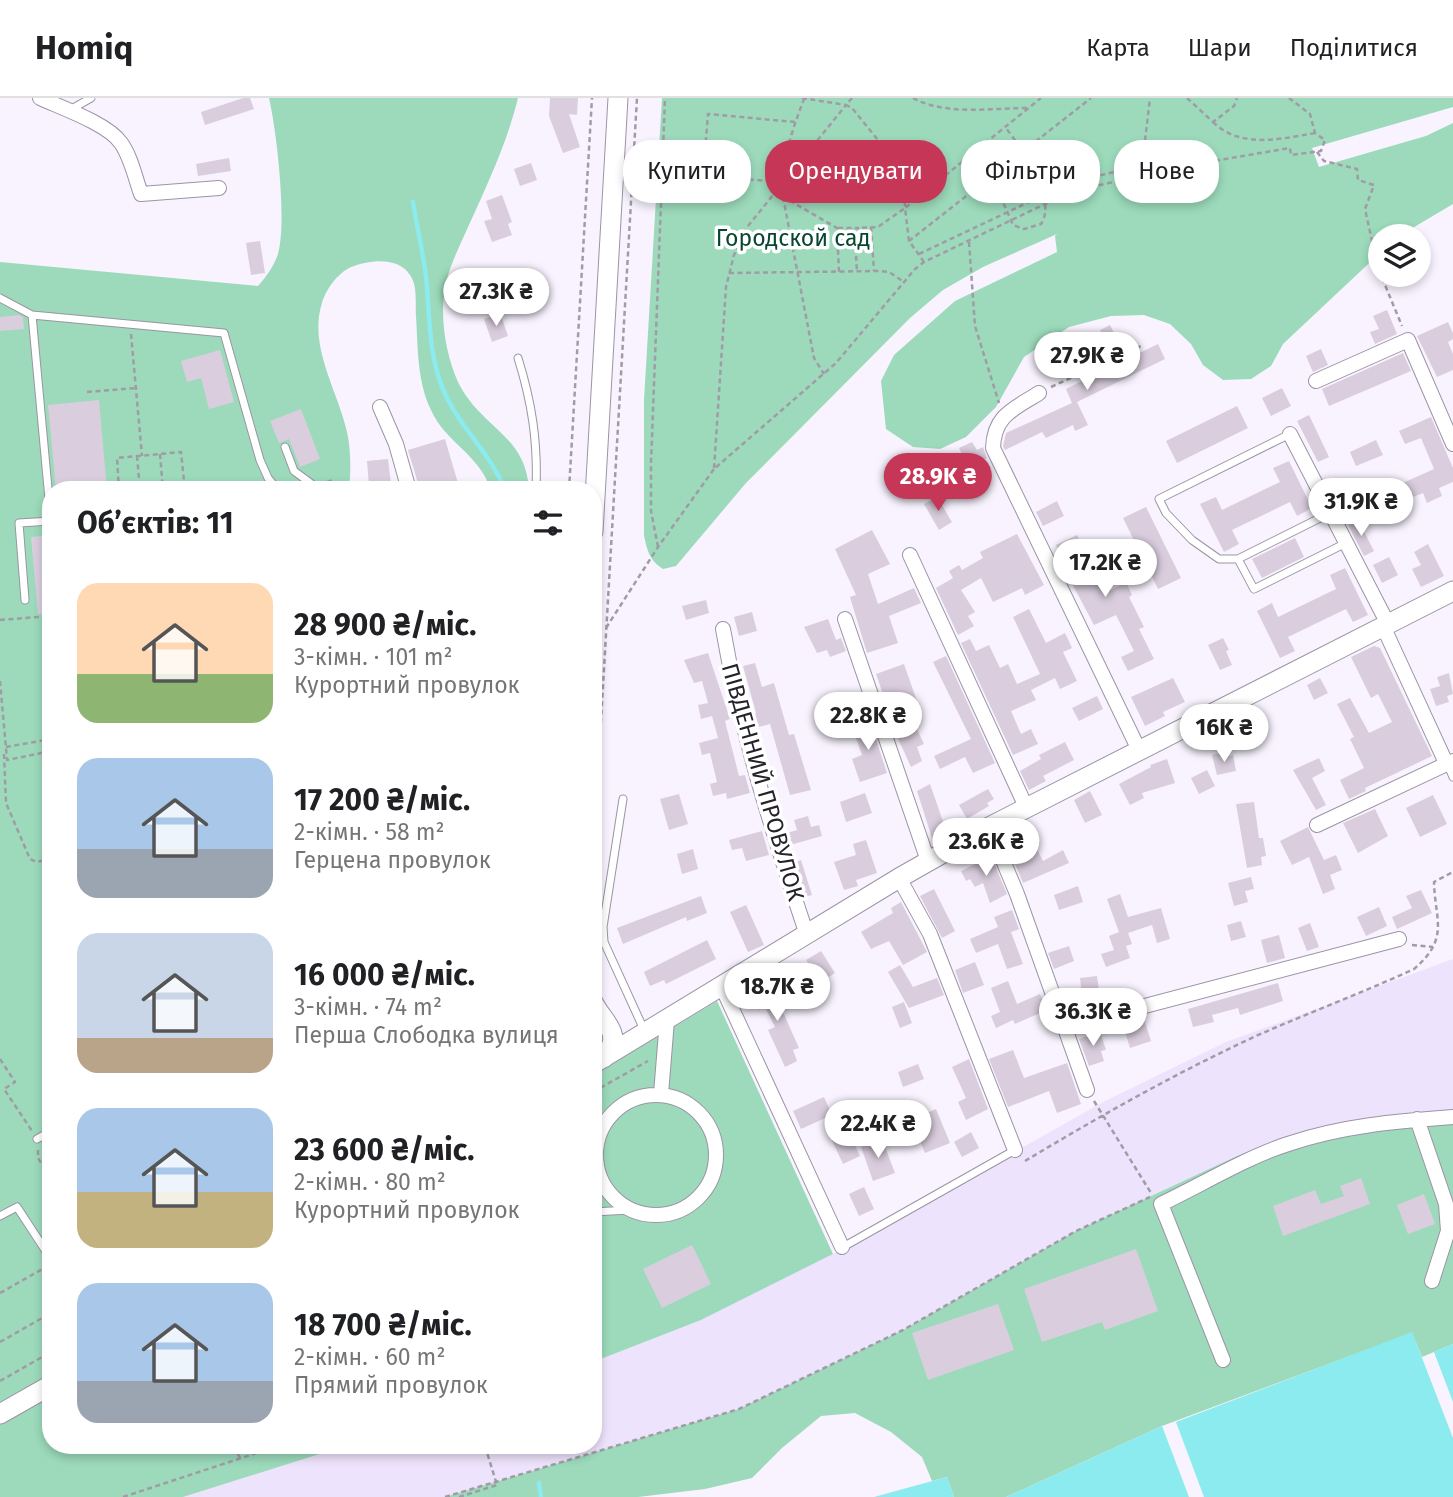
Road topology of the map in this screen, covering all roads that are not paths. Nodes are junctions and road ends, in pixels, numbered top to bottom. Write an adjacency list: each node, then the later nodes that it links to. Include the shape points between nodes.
1 (40, 98): 4 (street)
2 (92, 98): 4 (lane)
3 (618, 98): 20 (street)
4 (68, 111): 5 (street, via 119,139 141,194)
5 (219, 188)
6 (0, 298): 7 (lane)
7 (32, 315): 15 (lane); 16 (lane, via 224,333 260,460)
8 (518, 358): 19 (lane, via 531,400)
9 (1316, 381): 13 (street, via 1408,340)
10 (1038, 393): 31 (street, via 1003,416 994,431 993,448)
11 (380, 407): 18 (street)
12 (1290, 434): 21 (street); 25 (lane, via 1159,499 1192,540 1219,559)
13 (1453, 444)
14 (285, 447): 17 (lane, via 294,471)
15 (47, 481)
16 (270, 481)
17 (308, 481)
18 (406, 481)
19 (536, 481)
20 (596, 481)
21 (1331, 513): 23 (street); 25 (lane)
22 (42, 522): 27 (lane, via 19,523)
23 (1346, 543): 25 (lane, via 1254,589); 29 (street)
24 (910, 555): 35 (street)
25 (1238, 559)
26 (1453, 591): 29 (street)
27 (26, 600)
28 (845, 619): 38 (street)
29 (1386, 625): 31 (street); 32 (street)
30 (723, 629): 40 (street, ПІВДЕННИЙ ПРОВУЛОК, via 733,686 769,820)
31 (1139, 750): 35 (street)
32 (1450, 762): 33 (lane); 36 (street)
33 (1453, 777)
34 (623, 799): 47 (lane, via 604,942)
35 (1026, 807): 37 (street)
36 (1317, 825)
37 (989, 827): 38 (street); 46 (street)
38 (928, 861): 39 (street)
39 (899, 878): 40 (street); 57 (street, via 930,934)
40 (807, 934): 42 (street)
41 (1399, 939): 46 (street)
42 (722, 987): 45 (street); 63 (street)
43 (602, 1015): 47 (street)
44 (602, 1019): 48 (street, via 612,1041)
45 (667, 1020): 47 (street); 51 (street)
46 (1065, 1027): 50 (street)
47 (642, 1035): 49 (street)
48 (602, 1055)
49 (602, 1059)
50 (1087, 1090)
51 (661, 1094): 54 (street, via 624,1104); 59 (street, via 680,1099 709,1125 716,1146 716,1168 707,1188 692,1204 651,1216)
52 (1453, 1116): 53 (street)
53 (1417, 1119): 64 (street, via 1446,1204 1448,1231); 65 (street, via 1286,1144 1161,1203)
54 (602, 1129)
55 (42, 1136): 56 (lane)
56 (37, 1139)
57 (1015, 1150): 63 (lane)
58 (602, 1182): 59 (street, via 612,1197)
59 (630, 1210): 60 (lane)
60 (602, 1212)
61 (0, 1216): 62 (lane, via 17,1207)
62 (42, 1247)
63 (842, 1247)
64 (1432, 1281)
65 (1223, 1360)
66 (42, 1390): 67 (street)
67 (0, 1414)

